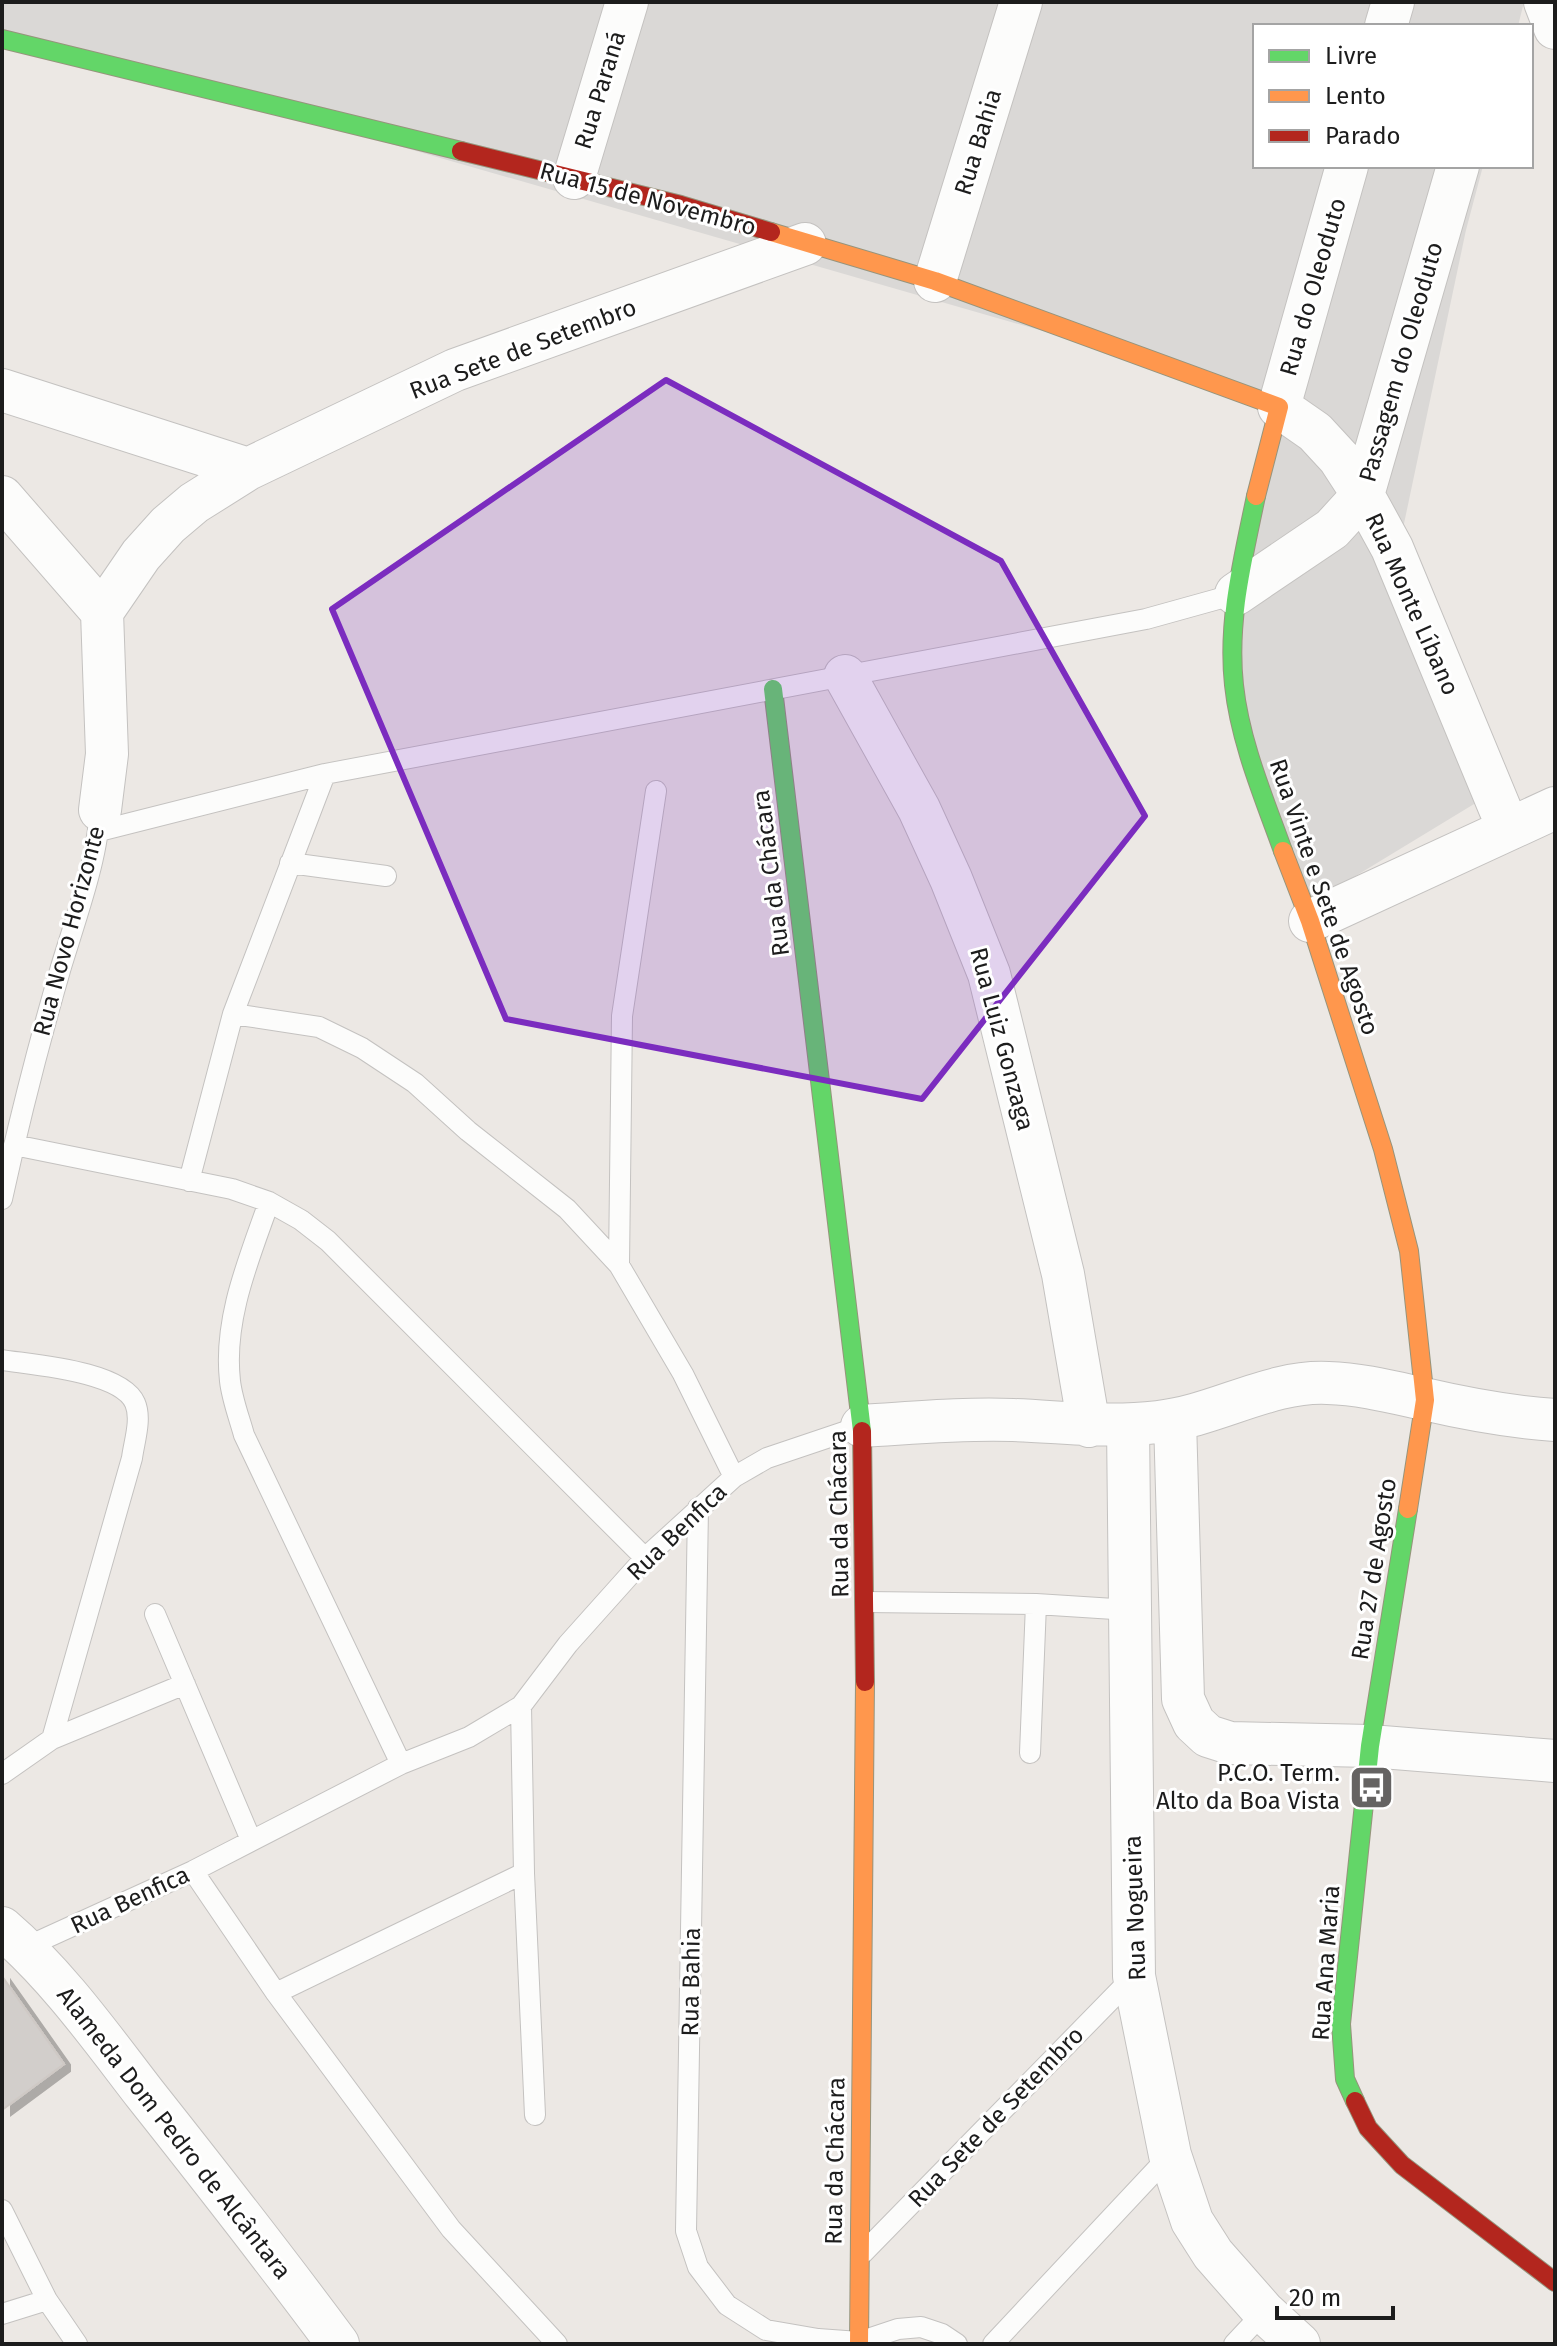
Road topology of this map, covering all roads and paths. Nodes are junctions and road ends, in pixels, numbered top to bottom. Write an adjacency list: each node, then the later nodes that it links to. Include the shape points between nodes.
1 (627, 2): 10 (street, Rua Paraná)
2 (1021, 2): 12 (street, Rua Bahia)
3 (1393, 2): 5 (street)
4 (1545, 2): 6 (street)
5 (1387, 24)
6 (1555, 28)
7 (2, 39): 10 (street, Rua 15 de Novembro)
8 (1346, 168): 14 (street, Rua do Oleoduto)
9 (1457, 168): 16 (street, Passagem do Oleoduto)
10 (574, 178): 11 (street, Rua 15 de Novembro)
11 (805, 244): 12 (street, Rua 15 de Novembro); 15 (street, Rua Sete de Setembro, via 455,370)
12 (935, 281): 14 (street, Rua 15 de Novembro)
13 (2, 390): 15 (street)
14 (1279, 407): 16 (street, Rua Monte Líbano, via 1315,432); 18 (street, Rua Vinte e Sete de Agosto)
15 (248, 469): 19 (street, via 168,525)
16 (1363, 495): 18 (street, Passagem do Oleoduto, via 1332,529); 26 (street, Rua Monte Líbano, via 1392,548)
17 (6, 508): 19 (street)
18 (1236, 594): 20 (lane, via 1146,619); 29 (street, Rua Vinte e Sete de Agosto, via 1234,686 1245,739)
19 (102, 612): 25 (street, Rua Novo Horizonte, via 107,754)
20 (845, 676): 21 (lane); 42 (street, Rua Luiz Gonzaga, via 919,809 989,974 1063,1274)
21 (773, 689): 22 (lane); 41 (street, Rua da Chácara)
22 (325, 774): 25 (lane); 27 (lane)
23 (656, 791): 36 (lane, via 622,1016)
24 (1555, 808): 26 (street)
25 (99, 820): 31 (lane, Rua Novo Horizonte, via 37,1050)
26 (1508, 828): 29 (street)
27 (290, 863): 28 (lane); 30 (lane)
28 (386, 876)
29 (1310, 921): 38 (street, Rua Vinte e Sete de Agosto, via 1383,1149 1409,1251)
30 (233, 1014): 33 (lane); 36 (lane, via 319,1027 362,1048 415,1083 567,1209)
31 (11, 1123): 32 (lane, Rua Novo Horizonte)
32 (14, 1145): 33 (lane); 34 (lane, Rua Novo Horizonte)
33 (189, 1181): 35 (lane)
34 (2, 1199)
35 (269, 1202): 45 (lane, via 328,1241); 56 (lane, via 232,1323 230,1381 244,1435)
36 (619, 1265): 43 (lane, via 683,1374)
37 (2, 1360): 52 (lane, via 105,1379 135,1402 132,1458)
38 (1425, 1400): 39 (street, Rua Benfica, via 1325,1382 1282,1388); 40 (street, Rua Benfica); 53 (street, Rua 27 de Agosto)
39 (1175, 1420): 42 (street, Rua Benfica); 53 (street, via 1183,1699 1194,1723 1208,1736 1230,1743)
40 (1555, 1420)
41 (862, 1426): 42 (street, Rua Benfica, via 1014,1420); 43 (lane, Rua Benfica, via 767,1458); 46 (street, Rua da Chácara)
42 (1108, 1426): 48 (street, Rua Nogueira)
43 (734, 1477): 44 (lane, Rua Benfica)
44 (698, 1508): 45 (lane, Rua Benfica); 72 (lane, Rua Bahia, via 686,2231 698,2267 727,2305 766,2330)
45 (645, 1558): 51 (lane, Rua Benfica)
46 (866, 1602): 47 (lane); 67 (street, Rua da Chácara)
47 (1036, 1604): 48 (lane); 54 (lane)
48 (1130, 1610): 62 (street, Rua Nogueira)
49 (155, 1614): 50 (lane)
50 (185, 1684): 52 (lane); 58 (lane)
51 (521, 1706): 56 (lane, Rua Benfica, via 469,1737); 60 (lane)
52 (52, 1739): 57 (lane)
53 (1370, 1746): 55 (street); 68 (street, Rua Ana Maria, via 1341,2024 1345,2079 1368,2128 1402,2165)
54 (1030, 1753)
55 (1555, 1761)
56 (401, 1764): 58 (lane, Rua Benfica)
57 (2, 1774)
58 (251, 1840): 59 (lane, Rua Benfica)
59 (193, 1871): 61 (lane, Rua Benfica); 63 (lane)
60 (524, 1873): 63 (lane); 64 (lane)
61 (13, 1938): 74 (street, Alameda Dom Pedro de Alcântara, via 102,2039)
62 (1134, 1976): 65 (street, Rua Nogueira); 67 (lane, Rua Sete de Setembro)
63 (276, 1993): 75 (lane, via 451,2229)
64 (535, 2115)
65 (1170, 2155): 70 (street, Rua Nogueira, via 1192,2221 1213,2254); 77 (lane)
66 (2, 2210): 69 (lane)
67 (858, 2258): 72 (street, Rua da Chácara)
68 (1555, 2282)
69 (47, 2300): 71 (lane); 73 (lane)
70 (1264, 2312): 78 (lane); 79 (street, Rua Nogueira)
71 (2, 2314)
72 (859, 2343): 76 (lane, via 921,2327)
73 (77, 2344)
74 (338, 2344)
75 (557, 2344)
76 (957, 2344)
77 (993, 2344)
78 (1234, 2344)
79 (1299, 2344)

